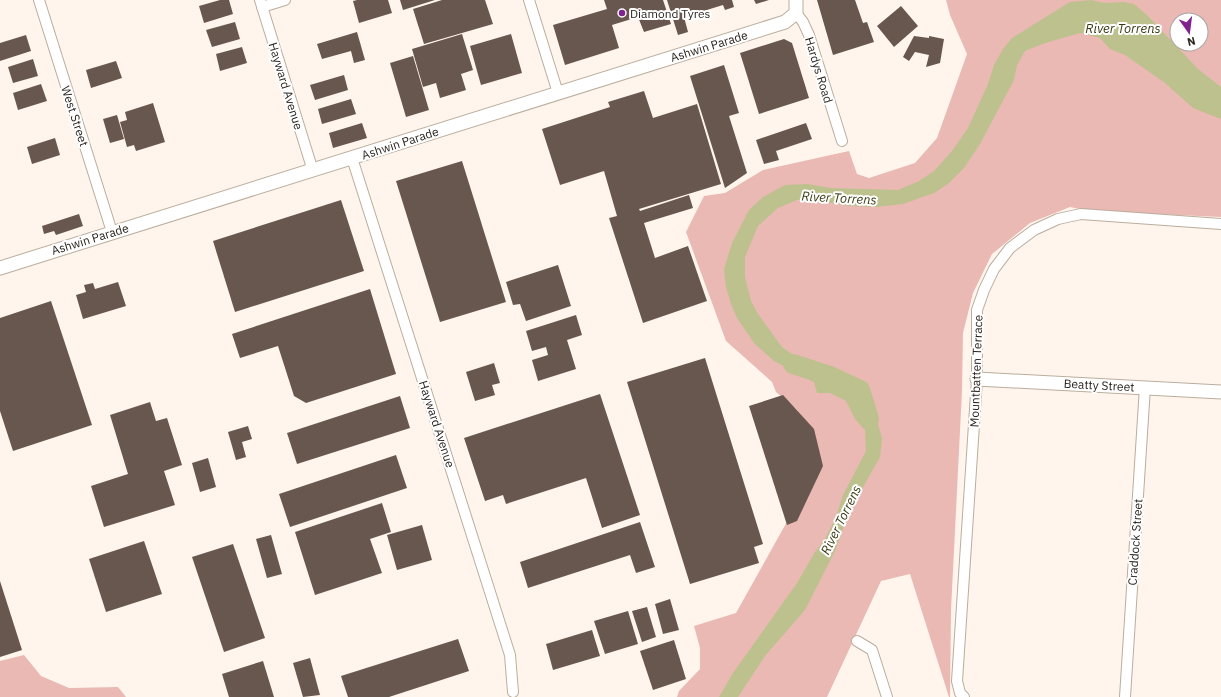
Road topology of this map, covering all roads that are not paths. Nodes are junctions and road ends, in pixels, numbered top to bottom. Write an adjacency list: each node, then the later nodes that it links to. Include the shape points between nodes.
1 (39, 0): 11 (street, West Street)
2 (285, 0): 4 (street)
3 (529, 0): 6 (street)
4 (261, 4): 9 (street, Hayward Avenue)
5 (796, 6): 6 (street, Ashwin Parade, via 785,22); 7 (street, Hardys Road, via 809,35)
6 (558, 92): 8 (street, Ashwin Parade)
7 (842, 141)
8 (352, 158): 9 (street, Ashwin Parade); 17 (street, Hayward Avenue, via 510,655)
9 (313, 171): 11 (street, Ashwin Parade)
10 (1221, 224): 13 (street, Mountbatten Terrace, via 1081,214 1058,219 1034,230 1010,248 994,269 984,290 977,310)
11 (112, 232): 12 (street, Ashwin Parade)
12 (0, 268)
13 (977, 379): 14 (street, Beatty Street); 19 (street, Mountbatten Terrace, via 957,680)
14 (1145, 387): 15 (street, Beatty Street); 20 (street, Craddock Street)
15 (1221, 392)
16 (857, 641): 18 (street, via 872,650)
17 (513, 692)
18 (887, 697)
19 (964, 697)
20 (1125, 697)

